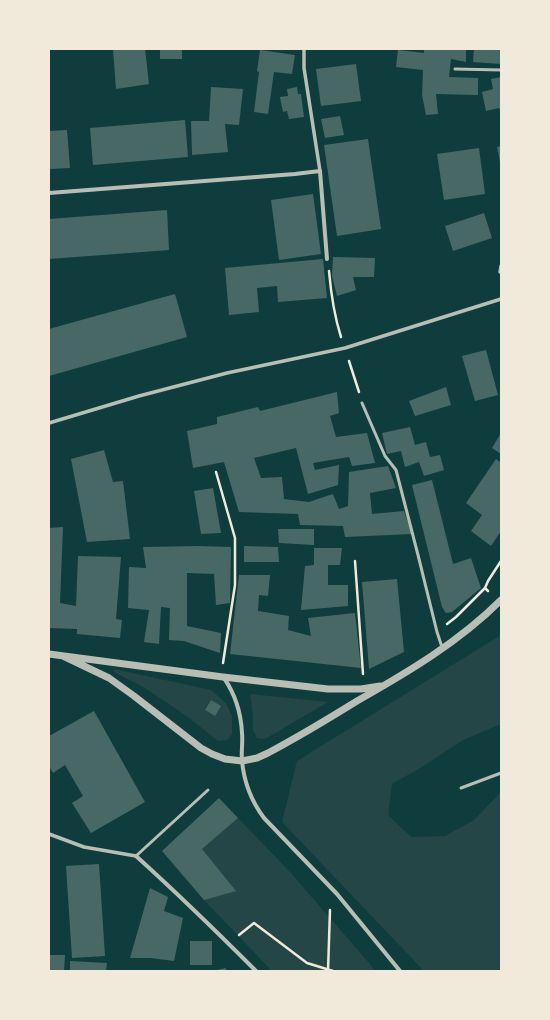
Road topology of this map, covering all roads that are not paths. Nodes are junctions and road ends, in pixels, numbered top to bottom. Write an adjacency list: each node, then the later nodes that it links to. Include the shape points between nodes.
1 (304, 49): 4 (street, via 304,68)
2 (456, 69): 3 (lane)
3 (501, 70)
4 (320, 171): 5 (street); 6 (street)
5 (49, 193)
6 (327, 259)
7 (501, 266): 8 (street)
8 (500, 272)
9 (501, 299): 11 (street, via 345,348 227,373)
10 (362, 403): 13 (lane, via 385,456 396,470)
11 (49, 423)
12 (501, 600): 13 (street, via 475,625)
13 (443, 649): 17 (street)
14 (49, 654): 15 (street)
15 (63, 656): 16 (street); 18 (street, via 109,678 201,748 212,754)
16 (224, 677): 17 (street, via 328,689); 18 (street, via 231,688 240,714)
17 (385, 686): 18 (street, via 268,753)
18 (242, 761): 25 (street, via 245,779 256,808 337,894)
19 (501, 773): 20 (lane)
20 (461, 788)
21 (208, 790): 23 (lane)
22 (49, 834): 23 (street, via 84,847)
23 (136, 856): 24 (street)
24 (256, 971)
25 (400, 971)

